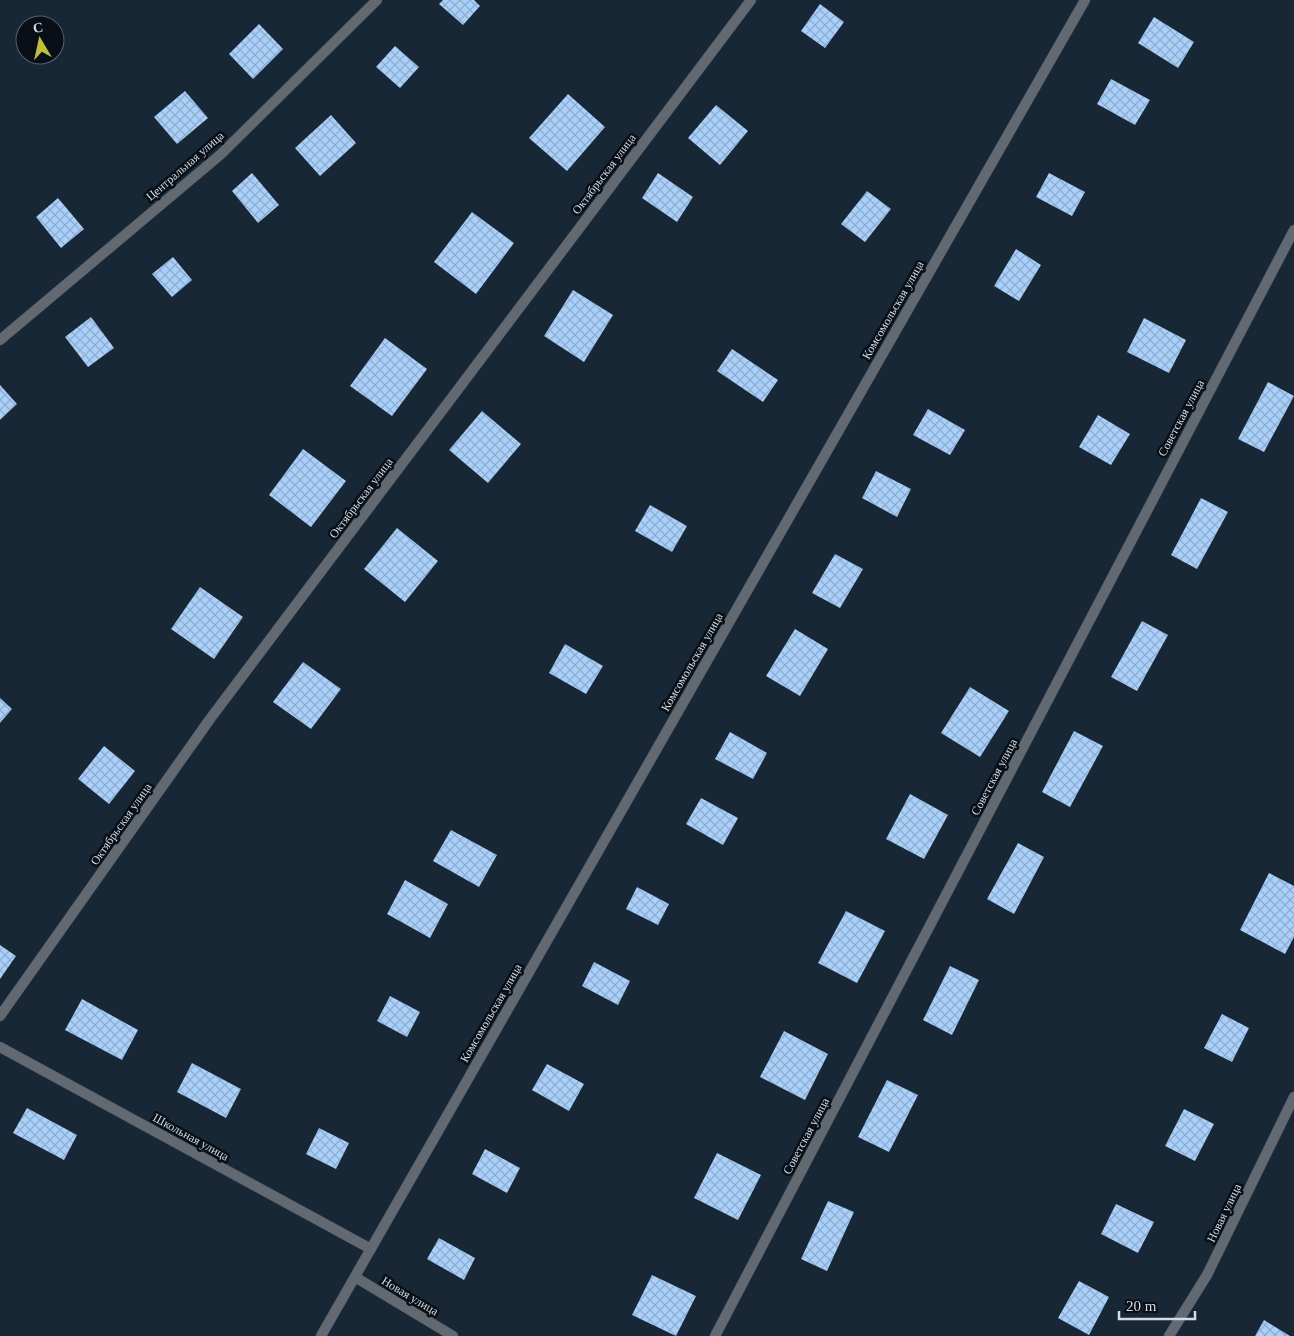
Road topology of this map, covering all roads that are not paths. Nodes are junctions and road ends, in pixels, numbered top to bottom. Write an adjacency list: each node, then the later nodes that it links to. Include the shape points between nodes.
1 (377, 0): 5 (street, Центральная улица, via 220,155)
2 (751, 0): 6 (street, Октябрьская улица, via 210,719)
3 (1085, 0): 9 (street, Комсомольская улица)
4 (1294, 230): 13 (street, Советская улица)
5 (0, 340)
6 (0, 1016)
7 (0, 1047): 9 (street, Школьная улица)
8 (1294, 1097): 14 (street, Новая улица, via 1207,1275)
9 (371, 1249): 10 (street, Комсомольская улица)
10 (355, 1277): 11 (street, Комсомольская улица); 12 (street, Новая улица)
11 (321, 1336)
12 (453, 1336)
13 (715, 1336)
14 (1169, 1336)

